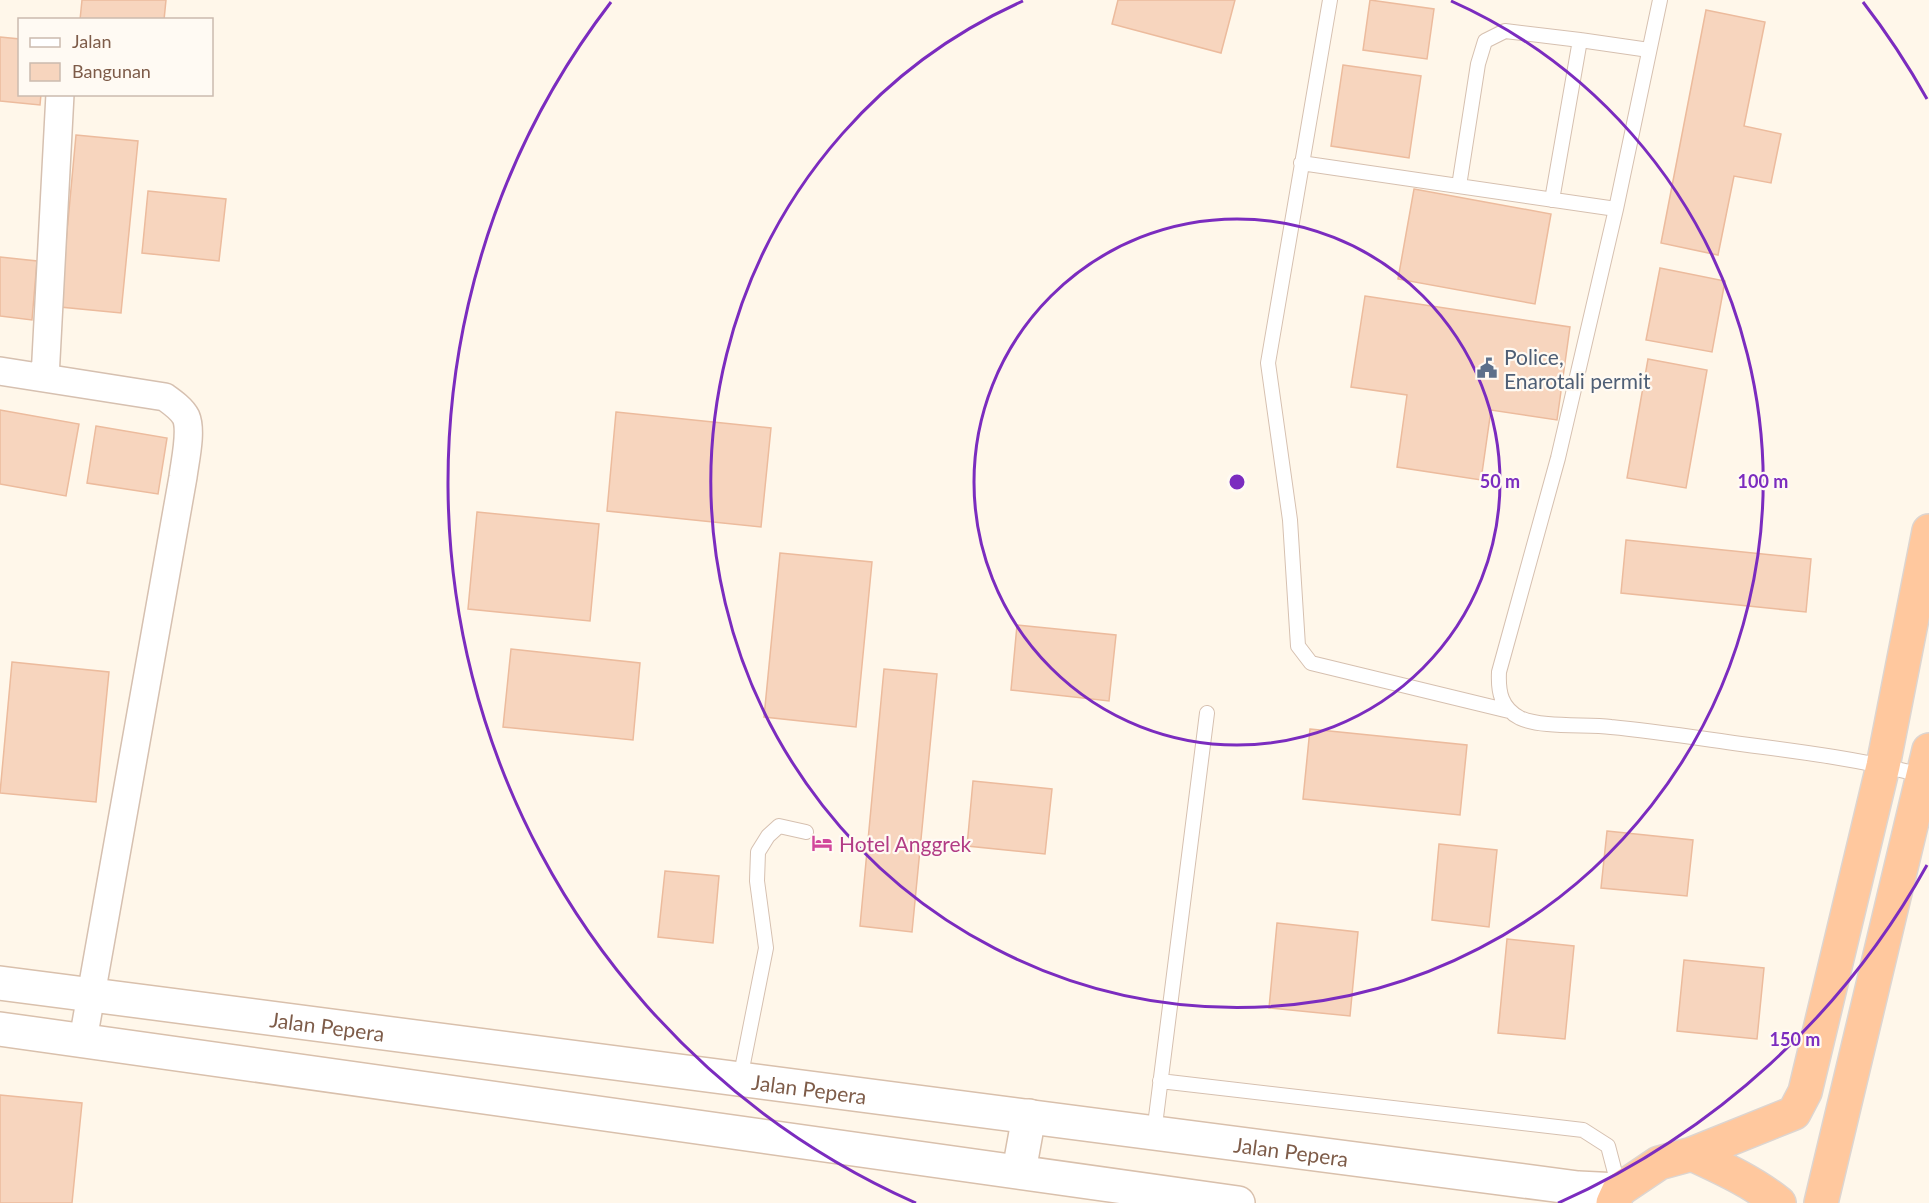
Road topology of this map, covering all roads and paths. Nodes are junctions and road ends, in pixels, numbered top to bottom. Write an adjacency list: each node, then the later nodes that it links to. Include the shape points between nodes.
1 (1330, 0): 6 (lane)
2 (1659, 0): 4 (lane)
3 (1580, 40): 4 (lane); 7 (lane, via 1505,31 1485,41); 8 (lane)
4 (1649, 51): 9 (lane)
5 (60, 96): 11 (street)
6 (1301, 163): 7 (lane); 13 (lane, via 1268,363 1290,520 1298,646 1311,663)
7 (1459, 186): 8 (lane)
8 (1552, 200): 9 (lane)
9 (1616, 209): 13 (lane, via 1558,458 1499,672 1498,689)
10 (0, 371): 11 (street)
11 (45, 378): 19 (street, via 165,397 186,418 188,430 183,477)
12 (1929, 531): 15 (highway)
13 (1509, 711): 15 (lane, via 1534,722 1609,726)
14 (1207, 713): 23 (lane)
15 (1883, 766): 16 (lane); 26 (highway, via 1805,1092 1794,1113)
16 (1927, 768): 31 (highway)
17 (806, 832): 22 (lane, via 780,826 758,852 757,881 766,948)
18 (0, 983): 19 (main road, Jalan Pepera)
19 (91, 995): 21 (street); 22 (main road, Jalan Pepera)
20 (0, 1029): 21 (main road)
21 (83, 1040): 27 (main road)
22 (740, 1079): 24 (main road, Jalan Pepera)
23 (1160, 1081): 25 (lane); 28 (lane, via 1583,1130 1608,1146)
24 (1029, 1116): 25 (main road, Jalan Pepera); 27 (main road)
25 (1154, 1132): 28 (main road, Jalan Pepera)
26 (1692, 1154): 28 (highway, via 1659,1163); 30 (highway)
27 (1020, 1171): 29 (main road)
28 (1616, 1196)
29 (1238, 1203)
30 (1779, 1203)
31 (1821, 1203)

